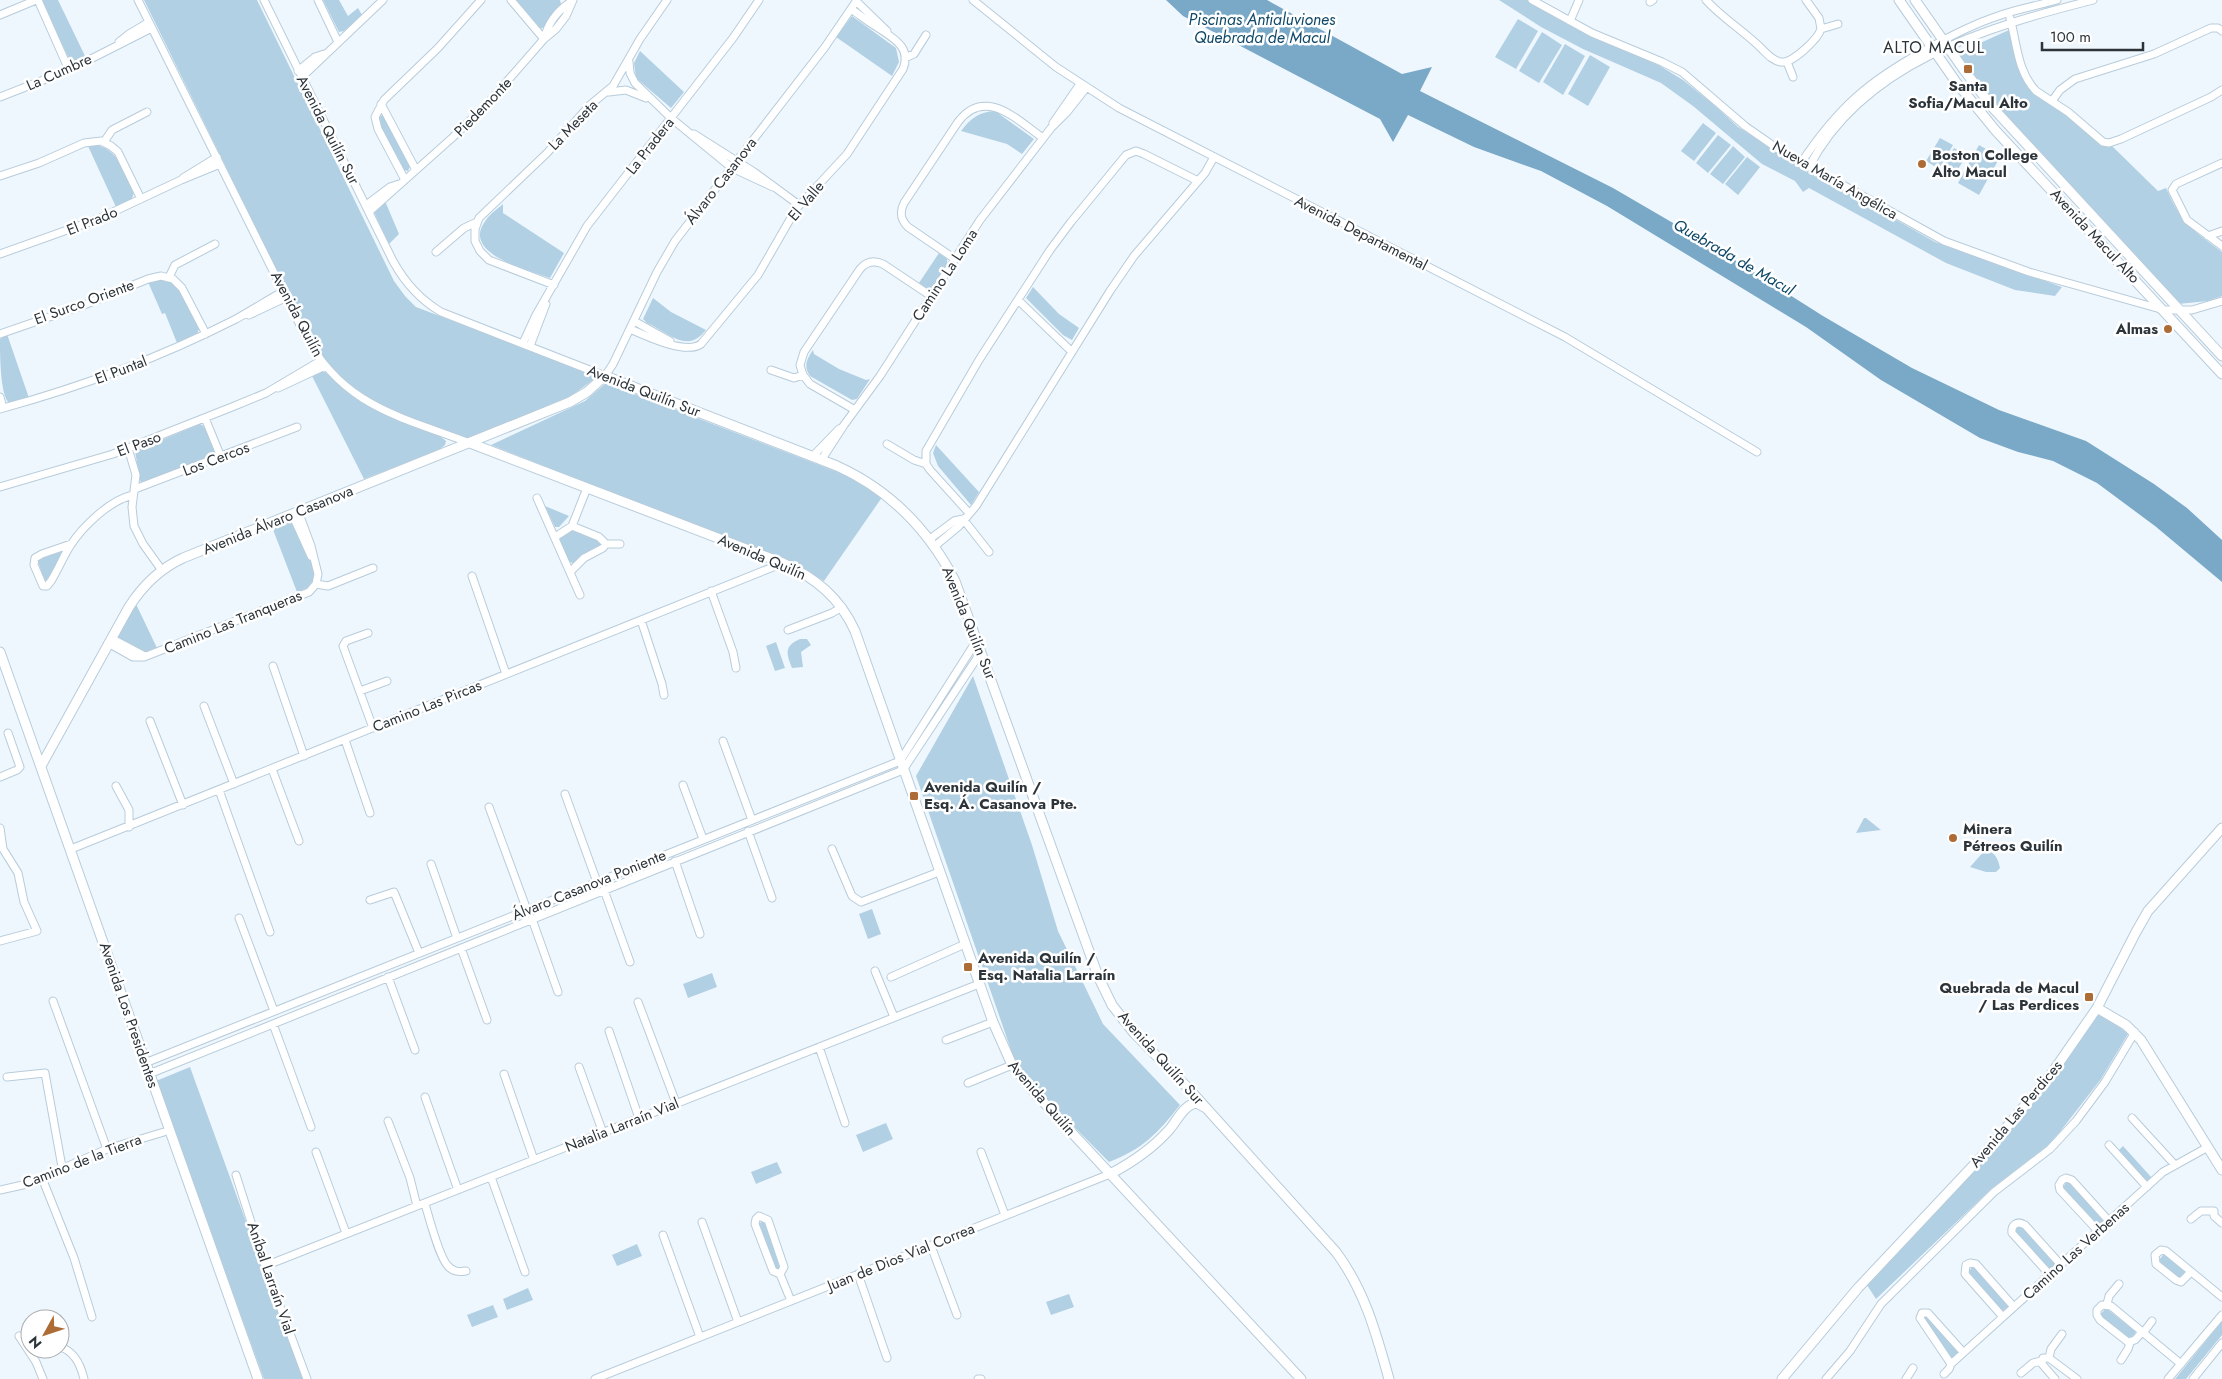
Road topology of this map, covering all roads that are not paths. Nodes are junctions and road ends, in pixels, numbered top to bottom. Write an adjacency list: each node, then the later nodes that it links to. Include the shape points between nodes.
1 (37, 0): 23 (street); 39 (street)
2 (138, 0): 27 (street, Avenida Quilín)
3 (264, 0): 40 (street, Avenida Quilín Sur)
4 (318, 0): 33 (street)
5 (383, 0): 33 (street)
6 (480, 0): 48 (street, via 438,48)
7 (511, 0): 32 (street)
8 (571, 0): 32 (street, Piedemonte, via 552,20)
9 (667, 0): 37 (street, La Meseta)
10 (758, 0): 50 (street, La Pradera)
11 (973, 0): 42 (street, Avenida Departamental)
12 (1532, 0): 24 (street, Nueva María Angélica)
13 (1579, 0): 24 (street)
14 (1706, 0): 38 (street, via 1773,59)
15 (1806, 0): 28 (street)
16 (1899, 0): 35 (street, Avenida Macul Alto)
17 (1915, 0): 34 (street, Avenida Macul Alto)
18 (2057, 0): 22 (street)
19 (2092, 0): 25 (street)
20 (857, 1): 21 (street, Álvaro Casanova); 30 (street)
21 (852, 9): 30 (street); 56 (street, Álvaro Casanova)
22 (2008, 12): 25 (street); 34 (street)
23 (0, 15)
24 (1570, 21): 57 (street, Nueva María Angélica, via 1682,72 1746,126)
25 (2011, 22): 34 (street); 47 (street, via 2027,80 2036,91)
26 (1838, 24): 28 (street)
27 (151, 25): 39 (street, La Cumbre, via 129,34); 55 (street, Avenida Quilín)
28 (1821, 28): 38 (street, via 1816,37)
29 (2222, 31): 47 (street, via 2211,28 2145,57 2081,76 2065,85)
30 (890, 35): 36 (street, via 902,46)
31 (926, 35): 36 (street, El Valle, via 914,54)
32 (544, 39): 61 (street, Piedemonte, via 489,102)
33 (338, 42): 40 (street, via 315,57)
34 (1945, 43): 35 (street); 86 (street, Avenida Macul Alto, via 1993,108)
35 (1934, 50): 57 (street, via 1890,69 1859,92 1831,120); 59 (street, via 1857,106 1837,126); 85 (street, Avenida Macul Alto, via 1996,131)
36 (906, 58): 67 (street, El Valle, via 847,154)
37 (629, 59): 44 (street, La Meseta, via 620,78); 46 (street, via 631,76)
38 (1788, 62): 41 (street)
39 (69, 70): 45 (street, La Cumbre)
40 (300, 74): 68 (street, Avenida Quilín Sur)
41 (1793, 77)
42 (1083, 86): 52 (street, Camino La Loma, via 1067,112); 54 (street, Avenida Departamental)
43 (2222, 90): 47 (street, via 2109,143 2101,141)
44 (606, 93): 46 (street, via 626,90); 69 (street, La Meseta)
45 (0, 97)
46 (650, 99): 50 (street)
47 (2052, 101)
48 (381, 104): 61 (street); 64 (street, via 376,114 376,126)
49 (147, 112): 53 (street, via 112,130)
50 (671, 118): 51 (street); 80 (street, La Pradera, via 587,226)
51 (688, 131): 56 (street); 60 (street)
52 (1043, 138): 78 (street, Camino La Loma, via 997,196); 78 (street, via 1002,109 988,106 974,108 958,122 904,203 901,216 908,227)
53 (104, 142): 62 (street, via 84,143); 66 (street, via 118,152)
54 (1214, 158): 63 (street); 109 (street, Avenida Departamental, via 1556,333)
55 (218, 160): 66 (street, El Prado); 81 (street, Avenida Quilín)
56 (738, 161): 60 (street, Álvaro Casanova); 65 (street)
57 (1801, 163): 59 (street, Nueva María Angélica)
58 (2222, 163): 73 (street, via 2176,184 2172,190 2187,220)
59 (1809, 167): 85 (street, Nueva María Angélica, via 1931,235 1957,246 2046,277)
60 (732, 168): 65 (street); 87 (street, Álvaro Casanova, via 675,241)
61 (416, 170): 64 (street, Piedemonte)
62 (0, 176)
63 (1198, 181): 83 (street, via 1144,154 1131,152 1071,222); 93 (street, via 1134,256)
64 (402, 182): 68 (street, Piedemonte, via 392,193)
65 (774, 187): 67 (street)
66 (142, 199): 77 (street, El Prado, via 83,225)
67 (799, 205): 92 (street, El Valle, via 763,268 704,341 694,348)
68 (368, 208): 91 (street, Avenida Quilín Sur, via 399,271 424,301 447,315)
69 (477, 222): 71 (street, La Meseta); 72 (street)
70 (2222, 231): 73 (street)
71 (460, 232): 72 (street); 76 (street, La Meseta)
72 (474, 235): 80 (street, via 480,251 489,260)
73 (2208, 236): 75 (street)
74 (215, 244): 79 (street, via 175,265)
75 (2222, 246)
76 (436, 252)
77 (0, 254)
78 (955, 259): 82 (street, Camino La Loma)
79 (169, 277): 89 (street, El Surco Oriente, via 153,277); 90 (street, via 182,288)
80 (554, 285): 91 (street, La Pradera)
81 (285, 294): 90 (street, El Puntal); 95 (street, Avenida Quilín)
82 (931, 296): 98 (street, via 882,264 870,262 860,269 804,352 800,362); 102 (street, Camino La Loma)
83 (1018, 300): 93 (street); 113 (street, via 930,444)
84 (2222, 301): 86 (street, Nueva María Angélica)
85 (2164, 310): 86 (street, Nueva María Angélica); 97 (street, Avenida Macul Alto)
86 (2180, 311): 94 (street, Avenida Macul Alto)
87 (634, 321): 88 (street, Álvaro Casanova); 92 (street)
88 (630, 329): 92 (street, El Valle); 99 (street, Álvaro Casanova)
89 (0, 334)
90 (206, 334): 101 (street, El Puntal, via 108,375)
91 (527, 345): 99 (street, Avenida Quilín Sur)
92 (677, 345)
93 (1070, 351): 119 (street, via 976,506)
94 (2222, 356)
95 (322, 363): 103 (street, El Paso, via 273,389); 106 (street, Avenida Quilín, via 349,390 373,406)
96 (771, 370): 98 (street, via 794,378)
97 (2222, 374)
98 (803, 375): 102 (street, via 810,384)
99 (605, 376): 106 (street, Avenida Álvaro Casanova, via 576,399); 110 (street, Avenida Quilín Sur)
100 (0, 397): 101 (street)
101 (2, 408)
102 (856, 410): 104 (street, Camino La Loma)
103 (205, 418): 108 (street, El Paso); 111 (street)
104 (844, 425): 110 (street, Camino La Loma); 112 (street, Camino La Loma)
105 (297, 427): 111 (street, Los Cercos)
106 (470, 443): 115 (street, Avenida Quilín); 118 (street, Avenida Álvaro Casanova)
107 (887, 444): 113 (street)
108 (128, 448): 114 (street, El Paso); 116 (street, via 136,475)
109 (1757, 452)
110 (813, 456): 112 (street, Avenida Quilín Sur)
111 (221, 457): 116 (street, Los Cercos)
112 (822, 459): 122 (street, Avenida Quilín Sur, via 886,494)
113 (926, 464): 119 (street)
114 (0, 487)
115 (587, 488): 120 (street); 127 (street, Avenida Quilín)
116 (134, 492): 123 (street, Los Cercos, via 107,508); 129 (street, via 132,513 136,532)
117 (538, 498): 121 (street)
118 (295, 512): 129 (street, Avenida Álvaro Casanova); 132 (street, Camino Las Tranqueras, via 318,574)
119 (965, 517): 122 (street, via 959,526); 126 (street)
120 (572, 526): 121 (street); 124 (street, via 599,537)
121 (554, 537): 130 (street)
122 (932, 542): 139 (street, Avenida Quilín Sur, via 955,581)
123 (71, 544): 123 (street, Los Cercos, via 35,558 34,565 43,586 51,581)
124 (606, 544): 125 (street); 130 (street)
125 (620, 544)
126 (989, 552)
127 (783, 563): 133 (street, Camino Las Pircas); 135 (street, Avenida Quilín, via 816,581)
128 (373, 568): 132 (street, Camino Las Tranqueras, via 328,586)
129 (161, 569): 140 (street, Avenida Álvaro Casanova, via 137,594)
130 (570, 572): 134 (street)
131 (472, 576): 145 (street)
132 (316, 584): 140 (street, Camino Las Tranqueras, via 306,594 148,656 133,657)
133 (712, 591): 136 (street, Camino Las Pircas); 144 (street, via 734,652)
134 (580, 595)
135 (842, 607): 137 (street); 156 (street, Avenida Quilín, via 859,640)
136 (641, 620): 145 (street, Camino Las Pircas); 148 (street)
137 (788, 630)
138 (368, 633): 147 (street, via 346,641 343,646)
139 (977, 640): 142 (street, Avenida Quilín Sur); 156 (street)
140 (110, 641): 157 (street, Avenida Álvaro Casanova)
141 (0, 652): 157 (street, Avenida Los Presidentes)
142 (981, 652): 156 (street); 226 (street, Avenida Quilín Sur, via 1098,976 1123,1020)
143 (273, 666): 155 (street)
144 (736, 668)
145 (506, 674): 151 (street, Camino Las Pircas)
146 (387, 681): 147 (street)
147 (360, 691): 151 (street)
148 (664, 695)
149 (204, 706): 160 (street)
150 (150, 722): 165 (street)
151 (373, 728): 153 (street, Camino Las Pircas)
152 (8, 733): 159 (street, via 20,767)
153 (345, 740): 155 (street, Camino Las Pircas); 167 (street)
154 (723, 741): 168 (street)
155 (304, 756): 158 (street, Camino Las Pircas)
156 (901, 765): 168 (street, Álvaro Casanova Poniente); 172 (street, Álvaro Casanova Poniente); 181 (street, Avenida Quilín)
157 (42, 766): 177 (street, Avenida Los Presidentes)
158 (272, 769): 160 (street, Camino Las Pircas); 174 (street)
159 (0, 777)
160 (234, 784): 163 (street, Camino Las Pircas)
161 (683, 785): 173 (street)
162 (116, 786): 169 (street, via 129,810)
163 (219, 790): 165 (street, Camino Las Pircas); 190 (street)
164 (566, 794): 182 (street)
165 (182, 805): 169 (street, Camino Las Pircas)
166 (489, 807): 186 (street)
167 (370, 813)
168 (752, 820): 173 (street, Álvaro Casanova Poniente)
169 (129, 827): 177 (street, Camino Las Pircas)
170 (0, 828): 194 (street, via 3,849 18,873 22,894 37,931)
171 (2222, 828): 206 (street, Avenida Las Perdices, via 2148,911)
172 (748, 831): 178 (street, Álvaro Casanova Poniente); 184 (street)
173 (703, 840): 175 (street, Álvaro Casanova Poniente)
174 (299, 841)
175 (693, 844): 178 (street); 182 (street, Álvaro Casanova Poniente)
176 (832, 849): 181 (street, via 852,896 861,902)
177 (71, 850): 219 (street, Avenida Los Presidentes)
178 (697, 852): 179 (street, Álvaro Casanova Poniente)
179 (675, 861): 183 (street, Álvaro Casanova Poniente); 192 (street)
180 (431, 864): 193 (street)
181 (939, 872): 195 (street, Avenida Quilín)
182 (597, 882): 186 (street, Álvaro Casanova Poniente)
183 (604, 890): 188 (street, Álvaro Casanova Poniente); 198 (street)
184 (772, 898)
185 (370, 900): 197 (street, via 394,892)
186 (527, 910): 189 (street, Álvaro Casanova Poniente)
187 (239, 918): 207 (street)
188 (532, 919): 191 (street, Álvaro Casanova Poniente); 203 (street)
189 (490, 924): 191 (street); 193 (street, Álvaro Casanova Poniente)
190 (270, 932)
191 (494, 934): 196 (street, Álvaro Casanova Poniente)
192 (700, 934)
193 (458, 938): 197 (street, Álvaro Casanova Poniente)
194 (0, 941)
195 (965, 944): 201 (street); 202 (street, Avenida Quilín)
196 (461, 948): 200 (street, Álvaro Casanova Poniente); 209 (street)
197 (419, 953): 207 (street, Álvaro Casanova Poniente)
198 (630, 962)
199 (875, 971): 208 (street)
200 (388, 977): 212 (street, Álvaro Casanova Poniente); 218 (street)
201 (891, 977)
202 (979, 984): 208 (street, Natalia Larraín Vial); 211 (street, Avenida Quilín)
203 (558, 992)
204 (52, 1001): 240 (street)
205 (638, 1002): 228 (street)
206 (2097, 1008): 214 (street); 307 (street, Avenida Las Perdices, via 2064,1058 1984,1154 1884,1258)
207 (274, 1011): 210 (street, Álvaro Casanova Poniente)
208 (894, 1017): 217 (street, Natalia Larraín Vial)
209 (486, 1020)
210 (247, 1022): 215 (street); 219 (street, Álvaro Casanova Poniente)
211 (993, 1022): 216 (street); 220 (street, Avenida Quilín)
212 (272, 1024): 215 (street, Álvaro Casanova Poniente); 235 (street)
213 (609, 1031): 231 (street)
214 (2135, 1032): 239 (street); 308 (street, via 2105,1082 2076,1121 2050,1149 1994,1192 1881,1304)
215 (251, 1033): 222 (street, Álvaro Casanova Poniente)
216 (946, 1040)
217 (819, 1047): 228 (street, Natalia Larraín Vial); 234 (street)
218 (415, 1050)
219 (145, 1063): 222 (street, Avenida Los Presidentes)
220 (1012, 1065): 225 (street); 247 (street, Avenida Quilín)
221 (579, 1067): 237 (street)
222 (149, 1074): 302 (street, Avenida Los Presidentes)
223 (504, 1074): 243 (street)
224 (7, 1077): 245 (street, via 45,1073)
225 (968, 1083)
226 (1181, 1084): 229 (street, via 1189,1096); 230 (street, Avenida Quilín Sur)
227 (425, 1097): 253 (street)
228 (676, 1103): 231 (street, Natalia Larraín Vial)
229 (1188, 1106): 230 (street, via 1197,1103); 247 (street, Juan de Dios Vial Correa, via 1150,1149)
230 (1208, 1110): 306 (street, Avenida Quilín Sur, via 1324,1237 1348,1269 1371,1315)
231 (639, 1118): 237 (street, Natalia Larraín Vial)
232 (2132, 1118): 244 (street)
233 (388, 1121): 254 (street)
234 (845, 1123)
235 (311, 1127)
236 (164, 1132): 240 (street, Camino de la Tierra)
237 (603, 1133): 243 (street, Natalia Larraín Vial)
238 (2109, 1145): 251 (street)
239 (2208, 1147): 244 (street, Camino Las Verbenas); 246 (street)
240 (107, 1149): 245 (street, Camino de la Tierra)
241 (316, 1152): 261 (street)
242 (982, 1152): 255 (street)
243 (534, 1160): 249 (street, Natalia Larraín Vial)
244 (2175, 1165): 251 (street, Camino Las Verbenas)
245 (62, 1167): 250 (street, Camino de la Tierra)
246 (2222, 1170)
247 (1110, 1174): 255 (street, Juan de Dios Vial Correa); 305 (street, Avenida Quilín)
248 (236, 1175): 265 (street, Aníbal Larraín Vial)
249 (492, 1177): 253 (street, Natalia Larraín Vial); 267 (street)
250 (42, 1178): 252 (street, Camino de la Tierra); 280 (street, via 74,1258)
251 (2147, 1187): 257 (street, Camino Las Verbenas)
252 (0, 1190)
253 (458, 1190): 254 (street, Natalia Larraín Vial)
254 (421, 1205): 261 (street, Natalia Larraín Vial); 266 (street, via 445,1262 452,1270)
255 (1005, 1215): 263 (street, Juan de Dios Vial Correa)
256 (2191, 1219): 259 (street, via 2202,1211 2214,1211 2214,1216)
257 (2109, 1221): 260 (street, Camino Las Verbenas); 260 (street, via 2072,1180 2062,1180 2060,1190)
258 (702, 1222): 282 (street)
259 (2222, 1223)
260 (2098, 1231): 264 (street, Camino Las Verbenas)
261 (346, 1233): 265 (street, Natalia Larraín Vial)
262 (663, 1235): 285 (street)
263 (931, 1246): 270 (street, Juan de Dios Vial Correa); 277 (street)
264 (2061, 1264): 271 (street, Camino Las Verbenas); 271 (street, via 2024,1225 2015,1224 2012,1233)
265 (265, 1266): 303 (street, Aníbal Larraín Vial)
266 (466, 1271)
267 (526, 1272)
268 (2191, 1272): 268 (street, via 2166,1251 2158,1251 2155,1255 2156,1264 2176,1280 2181,1282); 273 (street)
269 (780, 1274): 269 (street, via 784,1267 768,1220 759,1216 755,1224 773,1271); 274 (street)
270 (858, 1274): 274 (street, Juan de Dios Vial Correa); 290 (street)
271 (2050, 1275): 276 (street, Camino Las Verbenas)
272 (2119, 1284): 275 (street)
273 (2222, 1297)
274 (791, 1301): 282 (street, Juan de Dios Vial Correa)
275 (2107, 1304): 283 (street); 286 (street, via 2098,1308 2098,1318)
276 (2014, 1306): 278 (street, Camino Las Verbenas); 278 (street, via 1976,1264 1970,1262 1966,1265 1965,1274)
277 (956, 1315)
278 (2003, 1316): 288 (street, Camino Las Verbenas)
279 (2222, 1316): 296 (street)
280 (92, 1317)
281 (2152, 1321): 283 (street)
282 (738, 1322): 285 (street, Juan de Dios Vial Correa)
283 (2143, 1332): 286 (street); 296 (street)
284 (2062, 1334): 291 (street, via 2051,1349)
285 (700, 1337): 304 (street, Juan de Dios Vial Correa)
286 (2130, 1342): 293 (street)
287 (2222, 1343): 313 (street)
288 (1963, 1352): 295 (street, Camino Las Verbenas); 295 (street, via 1928,1313 1922,1313 1920,1318)
289 (70, 1354): 301 (street, via 81,1366)
290 (887, 1358)
291 (2049, 1358): 294 (street); 311 (street)
292 (34, 1359): 300 (street)
293 (2121, 1360)
294 (2041, 1361): 298 (street); 310 (street)
295 (1951, 1364): 299 (street, Camino Las Verbenas)
296 (2181, 1364): 312 (street)
297 (1913, 1368): 309 (street)
298 (2021, 1373)
299 (1944, 1374)
300 (42, 1379)
301 (84, 1379)
302 (258, 1379)
303 (307, 1379)
304 (595, 1379)
305 (1301, 1379)
306 (1389, 1379)
307 (1782, 1379)
308 (1826, 1379)
309 (1906, 1379)
310 (2055, 1379)
311 (2077, 1379)
312 (2168, 1379)
313 (2193, 1379)

